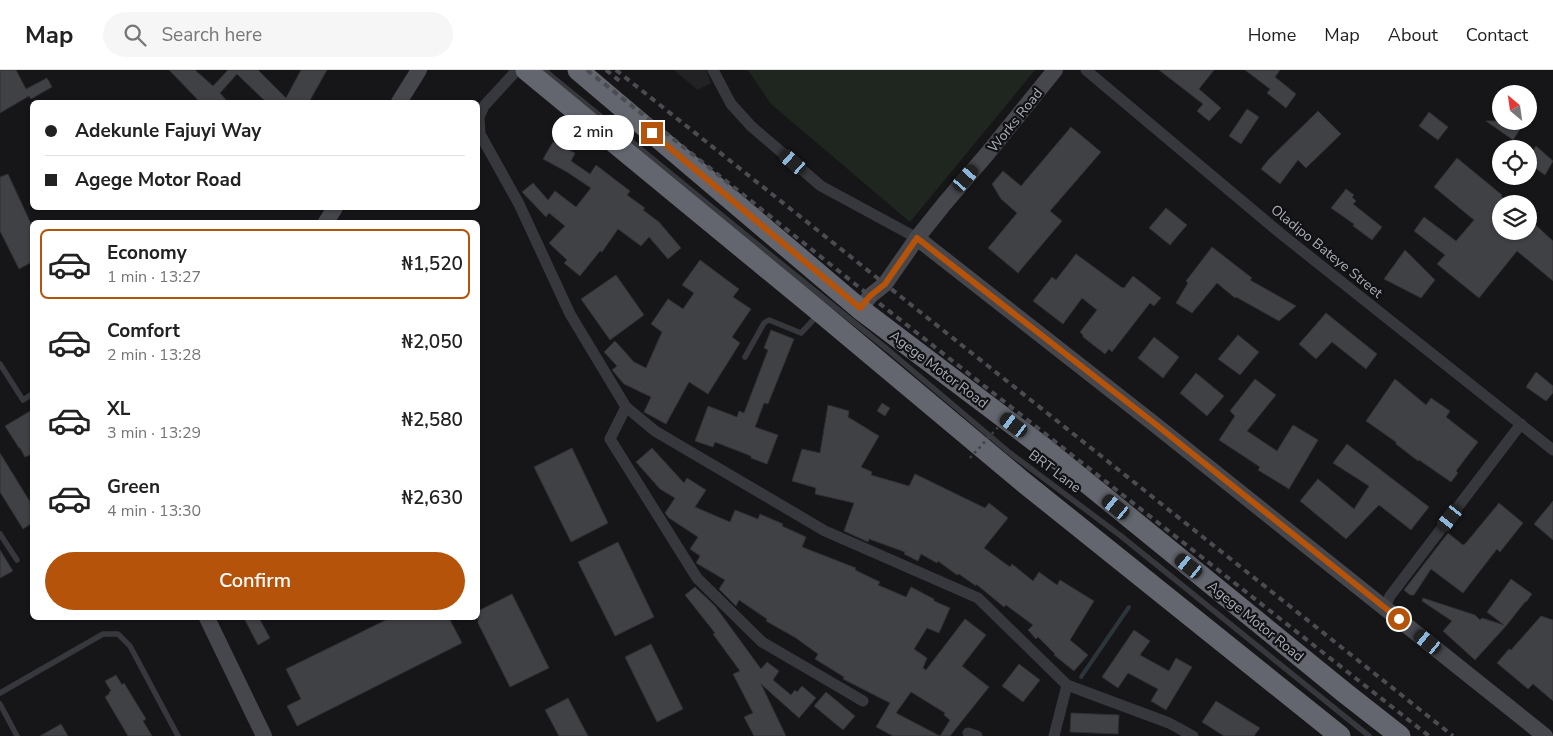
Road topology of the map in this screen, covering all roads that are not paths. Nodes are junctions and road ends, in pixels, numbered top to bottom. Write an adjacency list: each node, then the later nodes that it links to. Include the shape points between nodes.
1 (418, 70): 9 (street)
2 (517, 70): 10 (street, via 484,106)
3 (526, 70): 14 (highway)
4 (544, 70): 35 (lane, BRT Lane, via 1010,453 1121,536)
5 (578, 70): 13 (highway, Agege Motor Road)
6 (713, 70): 12 (street, via 731,104 751,126 821,186)
7 (1055, 70): 12 (street, Works Road)
8 (1086, 70): 19 (street, Oladipo Bateye Street, via 1280,233)
9 (400, 100)
10 (480, 115)
11 (480, 134): 18 (street, via 519,204 570,314)
12 (917, 238): 13 (street, Works Road, via 885,284); 23 (street)
13 (860, 308): 36 (highway, Agege Motor Road, via 1044,448)
14 (820, 312): 15 (lane, via 801,333 769,320 764,323); 34 (highway, via 1022,481)
15 (745, 357)
16 (0, 364): 17 (lane, via 24,400)
17 (30, 396)
18 (626, 406): 25 (street, via 654,432 825,531 978,598); 27 (street, via 610,440 697,578 762,642)
19 (1521, 424): 20 (street, Oladipo Bateye Street); 23 (street, via 1390,596)
20 (1553, 450)
21 (0, 534): 22 (lane)
22 (17, 560)
23 (1385, 607): 37 (street)
24 (208, 620): 31 (street)
25 (1068, 685): 32 (street); 33 (street, via 1169,723)
26 (0, 693): 30 (lane, via 103,634 118,634 130,646)
27 (863, 702)
28 (0, 704): 29 (lane)
29 (17, 736)
30 (178, 736)
31 (264, 736)
32 (1054, 736)
33 (1193, 736)
34 (1340, 736)
35 (1369, 736)
36 (1400, 736)
37 (1545, 736)

